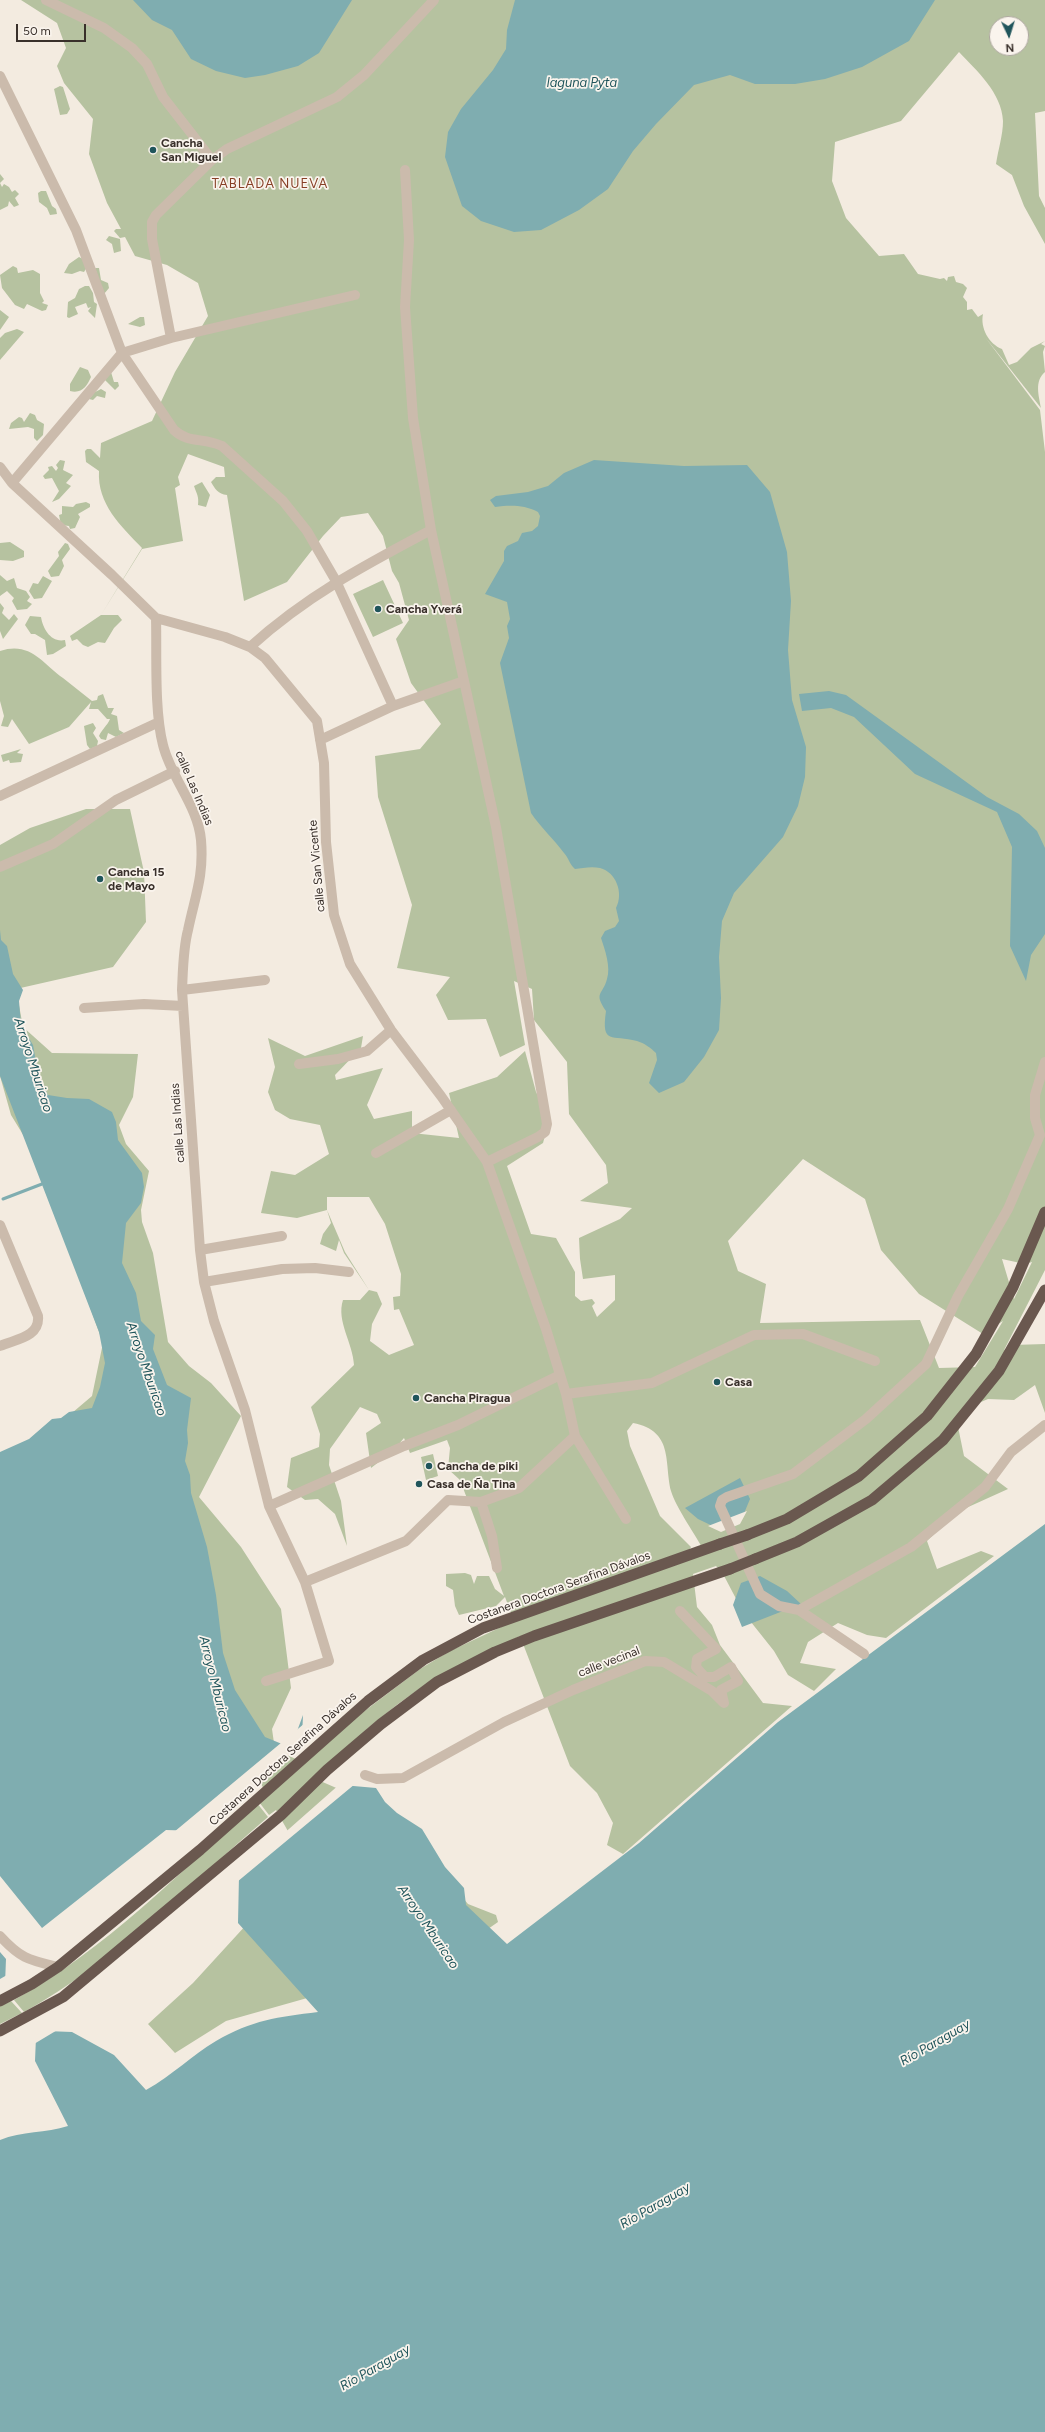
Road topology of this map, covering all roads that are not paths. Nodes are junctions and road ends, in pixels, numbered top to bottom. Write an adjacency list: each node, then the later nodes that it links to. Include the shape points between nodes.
1 (46, 0): 4 (street, via 104,28 132,48 147,64 163,97)
2 (434, 0): 4 (street, via 364,75 337,97 247,138)
3 (0, 76): 8 (street, via 76,230)
4 (212, 160): 7 (street, via 152,222 152,239)
5 (405, 170): 11 (street, via 409,240 405,306 407,363)
6 (355, 295): 7 (street)
7 (171, 338): 8 (street)
8 (122, 353): 10 (street); 12 (street, via 182,438 210,440 222,446 288,506 307,531)
9 (0, 467): 10 (street)
10 (12, 483): 13 (street)
11 (431, 530): 12 (street); 15 (street)
12 (336, 581): 14 (street, via 278,622); 16 (street)
13 (156, 618): 14 (street, calle San Vicente, via 225,636); 17 (street, calle Las Indias)
14 (250, 647): 18 (street, calle San Vicente, via 265,658 317,720)
15 (464, 681): 16 (street); 31 (street, via 496,827 547,1124 545,1132 538,1137)
16 (393, 706): 18 (street)
17 (160, 722): 19 (street, calle Las Indias, via 163,745); 20 (street)
18 (320, 740): 26 (street, calle San Vicente, via 324,763 326,842 334,914 350,964)
19 (174, 771): 21 (street, via 116,800 53,844); 23 (street, calle Las Indias, via 196,819 201,839 200,887 184,952)
20 (0, 796)
21 (0, 867)
22 (265, 980): 23 (street)
23 (182, 990): 24 (street, calle Las Indias)
24 (183, 1006): 25 (street, via 144,1004); 35 (street, calle Las Indias)
25 (84, 1008)
26 (391, 1030): 28 (street, via 367,1051 338,1059); 29 (street, calle San Vicente)
27 (1045, 1062): 50 (street, via 1035,1095 1035,1118 1040,1135 1008,1209 958,1296 926,1364 866,1419 793,1474 727,1496 722,1500 720,1506 760,1594 779,1606)
28 (299, 1064)
29 (451, 1110): 30 (street); 31 (street, calle San Vicente)
30 (376, 1153)
31 (487, 1162): 41 (street, calle San Vicente)
32 (1045, 1212): 56 (highway, Costanera Doctora Serafina Dávalos, bridge, via 1013,1287 976,1354 927,1416 860,1476 787,1519 483,1628 423,1660 368,1701 200,1850)
33 (0, 1225): 39 (street, via 38,1316 39,1325 35,1332)
34 (282, 1236): 35 (street)
35 (200, 1250): 37 (street, calle Las Indias)
36 (349, 1272): 37 (street, via 315,1268 282,1269)
37 (204, 1282): 46 (street, calle Las Indias, via 221,1345 245,1410)
38 (1045, 1290): 58 (highway, bridge, via 999,1371 943,1440 872,1500 797,1542 755,1560 534,1636 437,1682 381,1724 281,1814 63,1997)
39 (0, 1346)
40 (875, 1361): 42 (street, via 803,1334 754,1335 652,1383)
41 (560, 1374): 42 (street, calle San Vicente); 46 (street, via 458,1425)
42 (566, 1394): 44 (street, calle San Vicente)
43 (1045, 1425): 50 (street, via 1012,1452 985,1487 911,1547)
44 (575, 1436): 45 (street, via 520,1488); 47 (street, calle San Vicente)
45 (481, 1502): 48 (street, via 492,1536); 49 (street, via 448,1500 406,1541)
46 (269, 1506): 49 (street, calle Las Indias)
47 (626, 1520)
48 (497, 1568)
49 (305, 1582): 53 (street, calle Las Indias, via 329,1661)
50 (799, 1610): 52 (street)
51 (680, 1611): 54 (street, calle vecinal, via 716,1649 697,1659 696,1667 705,1677 714,1677 731,1667 738,1681 721,1690 724,1703 712,1691 664,1662 645,1661 504,1722 403,1778 377,1779)
52 (864, 1654)
53 (266, 1681)
54 (365, 1775)
55 (0, 1936): 56 (street, via 25,1959)
56 (58, 1967): 57 (highway, Costanera Doctora Serafina Dávalos)
57 (0, 2001)
58 (3, 2029)

